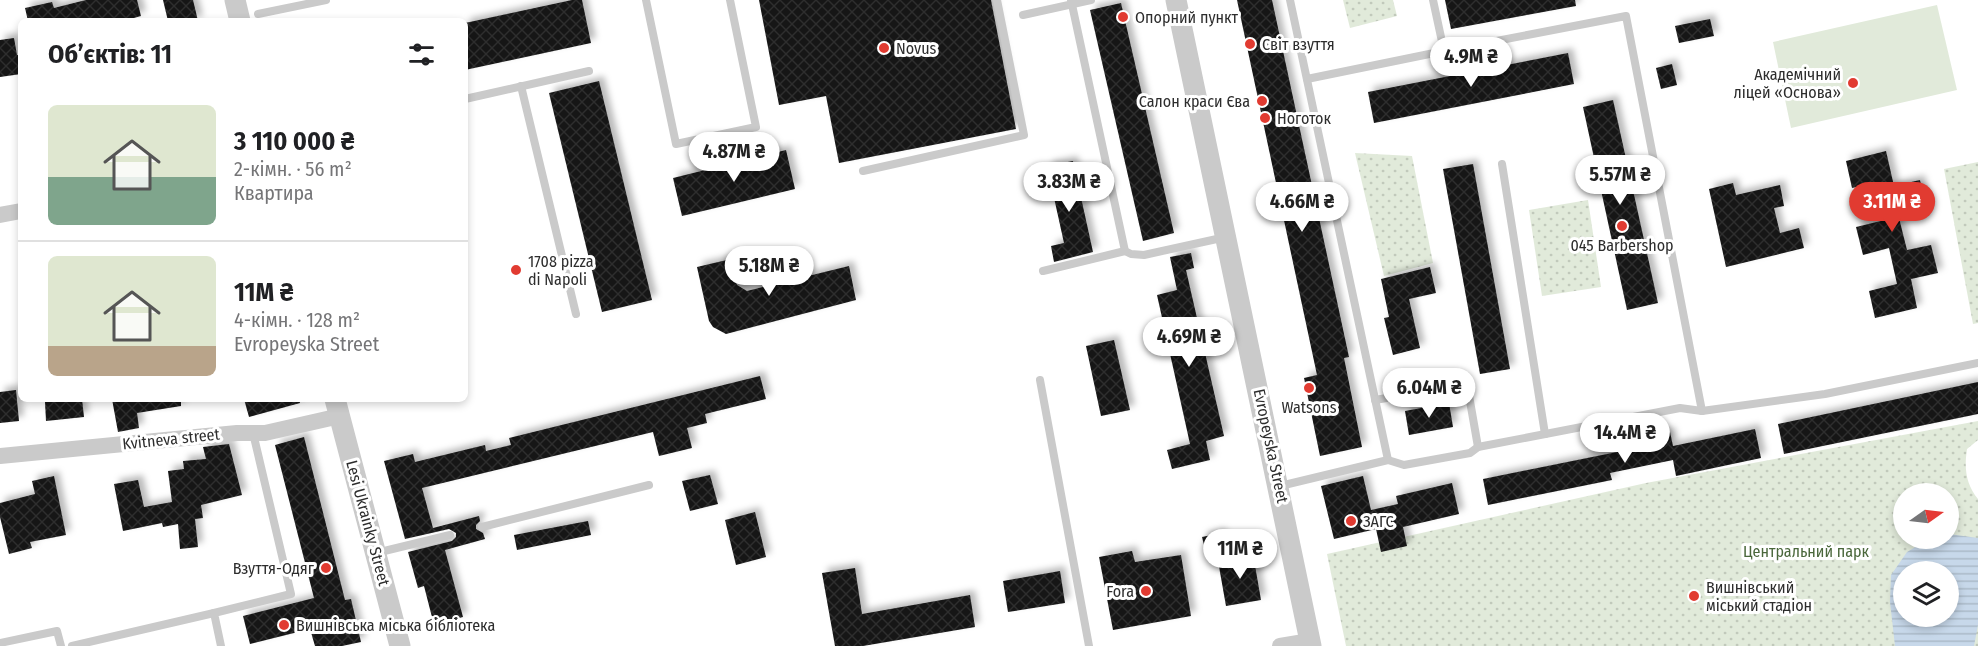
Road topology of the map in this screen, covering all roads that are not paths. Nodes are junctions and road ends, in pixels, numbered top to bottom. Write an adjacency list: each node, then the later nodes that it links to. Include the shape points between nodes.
1 (235, 0): 12 (street)
2 (326, 0): 12 (lane)
3 (646, 0): 4 (lane, via 676,144 756,127)
4 (730, 0)
5 (997, 0): 19 (lane, via 1024,135)
6 (1090, 0): 10 (lane)
7 (1176, 0): 22 (street, Evropeyska Street)
8 (1290, 0): 15 (lane)
9 (1433, 0): 13 (lane)
10 (1072, 2): 11 (lane); 23 (lane)
11 (1023, 15)
12 (249, 18)
13 (1444, 51): 15 (lane); 30 (lane, via 1626,16)
14 (589, 71): 16 (lane)
15 (1307, 79): 28 (lane)
16 (521, 86): 17 (lane); 25 (lane)
17 (468, 98)
18 (1502, 164): 32 (lane)
19 (863, 171)
20 (18, 211): 21 (street)
21 (0, 214)
22 (1227, 237): 23 (lane, via 1144,255); 37 (street, Evropeyska Street)
23 (1125, 251): 24 (lane)
24 (1043, 271)
25 (576, 314)
26 (1978, 363): 30 (lane, via 1825,394)
27 (1040, 380): 48 (lane)
28 (1375, 400): 33 (lane, via 1467,384); 35 (lane)
29 (338, 408): 31 (street, Kvitneva street, via 274,432); 40 (street, Lesi Ukrainky Street)
30 (1702, 411): 32 (lane, via 1680,408)
31 (253, 433): 34 (street, Kvitneva street); 41 (lane, via 291,594)
32 (1545, 434): 33 (lane)
33 (1478, 447): 35 (lane, via 1470,453 1404,465)
34 (0, 456)
35 (1388, 460): 37 (lane)
36 (649, 485): 38 (lane)
37 (1279, 486): 43 (street, Evropeyska Street)
38 (482, 527)
39 (450, 535): 40 (lane)
40 (376, 553): 47 (street, Lesi Ukrainky Street)
41 (214, 613): 45 (lane); 46 (lane)
42 (0, 643): 44 (lane, via 57,631)
43 (1311, 643): 49 (street)
44 (61, 646)
45 (72, 646)
46 (221, 646)
47 (400, 646)
48 (1089, 646)
49 (1280, 646)

